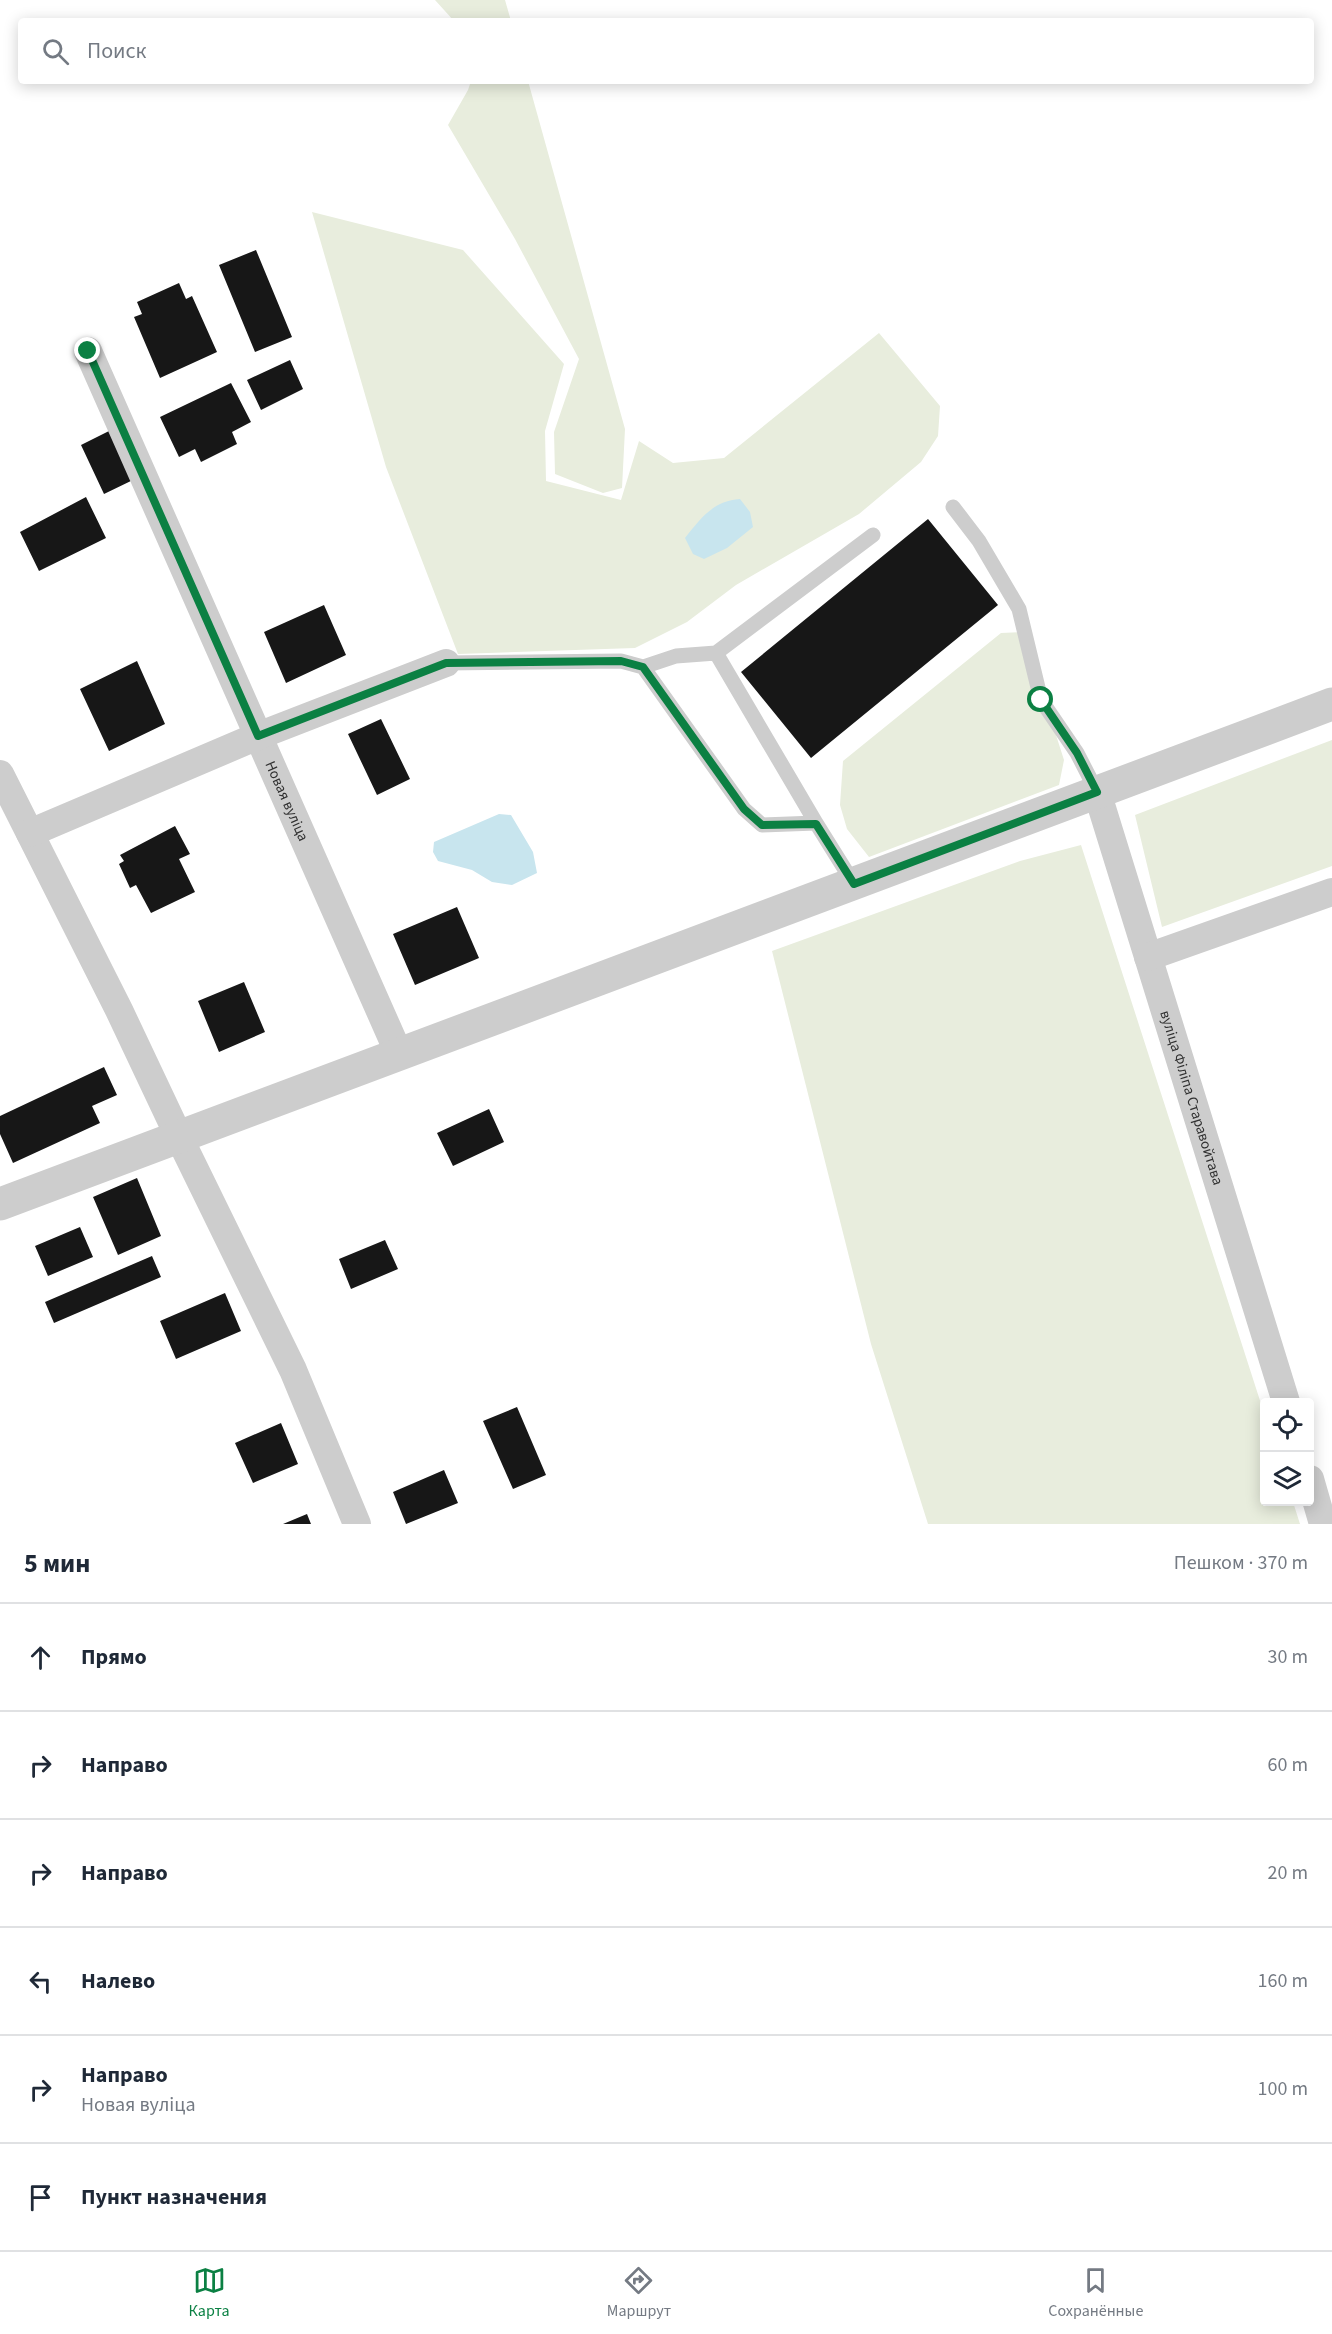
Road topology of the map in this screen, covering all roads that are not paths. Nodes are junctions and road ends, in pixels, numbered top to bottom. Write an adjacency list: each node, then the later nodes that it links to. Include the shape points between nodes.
1 (88, 351): 8 (street, Новая вуліца)
2 (953, 507): 10 (lane, via 1019,609 1041,700 1077,753)
3 (873, 535): 4 (lane)
4 (716, 653): 6 (lane, via 676,656); 11 (lane)
5 (446, 663): 6 (lane, via 621,661); 8 (street)
6 (643, 667): 11 (lane, via 762,825)
7 (1332, 704): 10 (street)
8 (258, 736): 12 (street); 16 (street, Новая вуліца)
9 (0, 774): 12 (street)
10 (1097, 792): 13 (street); 15 (street, вуліца Філіпа Старавойтава)
11 (816, 824): 13 (lane)
12 (30, 833): 17 (street)
13 (854, 884): 16 (street)
14 (1332, 892): 15 (street)
15 (1148, 957): 19 (street, вуліца Філіпа Старавойтава)
16 (399, 1054): 17 (street)
17 (179, 1137): 18 (street); 21 (street, via 293,1370)
18 (0, 1204)
19 (1285, 1398)
20 (1314, 1493): 22 (street)
21 (357, 1524)
22 (1323, 1524)

